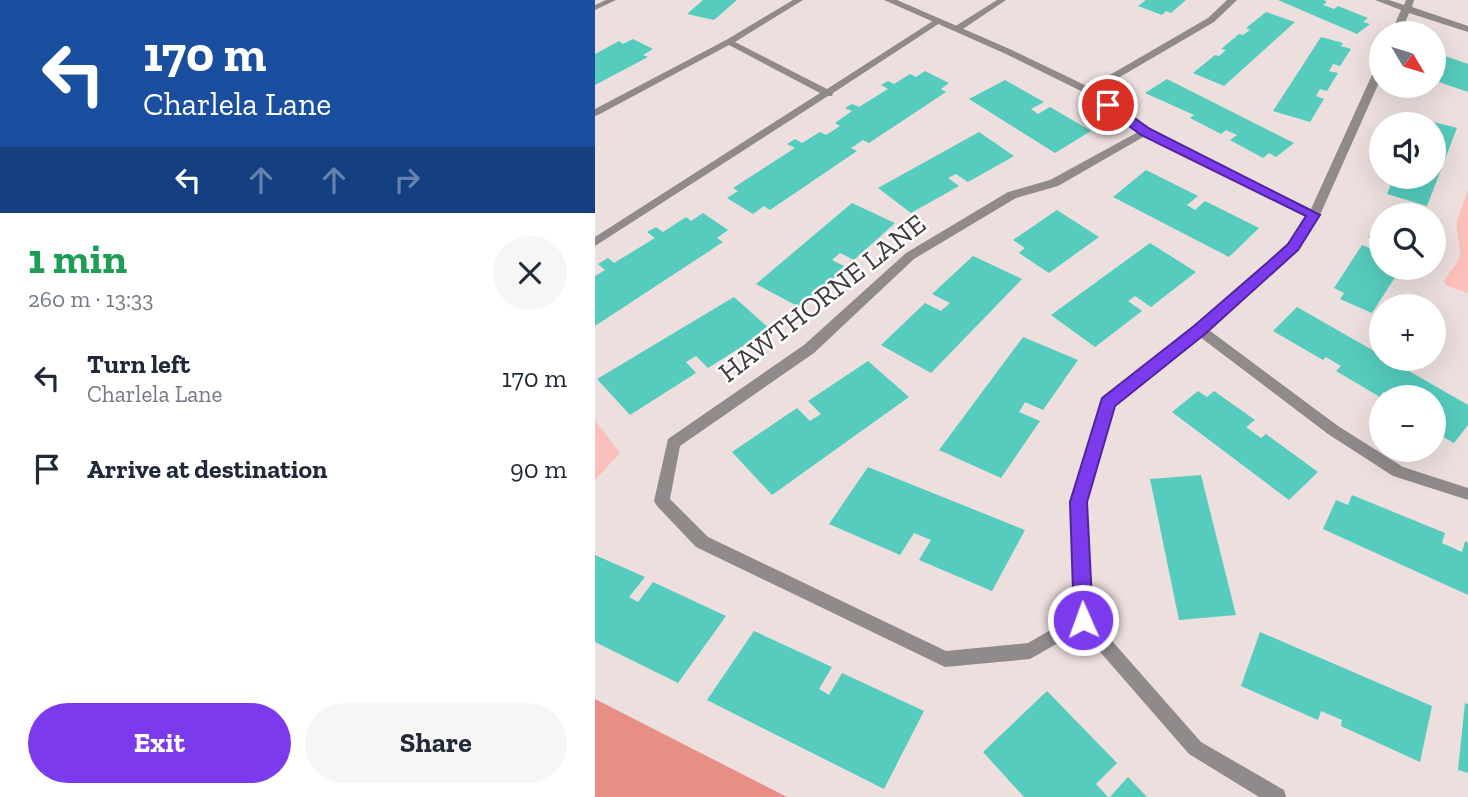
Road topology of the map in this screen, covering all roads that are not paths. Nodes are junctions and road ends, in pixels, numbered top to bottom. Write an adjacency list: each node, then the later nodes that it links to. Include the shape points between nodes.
1 (612, 0): 8 (lane)
2 (799, 0): 12 (lane)
3 (889, 0): 9 (street)
4 (1002, 0): 10 (lane)
5 (1232, 0): 13 (street, via 1211,20)
6 (1380, 0): 7 (street)
7 (1408, 5): 11 (street)
8 (595, 8)
9 (939, 22): 10 (street); 15 (lane)
10 (957, 29): 13 (street)
11 (1468, 29)
12 (729, 42): 15 (lane); 16 (lane)
13 (1089, 91): 17 (street)
14 (1369, 93): 18 (street)
15 (829, 94): 19 (lane)
16 (595, 113)
17 (1145, 132): 18 (street); 22 (street, HAWTHORNE LANE, via 1053,183 1012,195 910,256 809,349 673,443 662,500 702,542 945,659 1030,651)
18 (1314, 215): 20 (street, via 1293,247)
19 (596, 240)
20 (1199, 330): 21 (street, via 1333,430 1398,472); 22 (street, via 1108,403 1079,502)
21 (1468, 494)
22 (1083, 620): 23 (street, via 1195,748)
23 (1277, 797)

